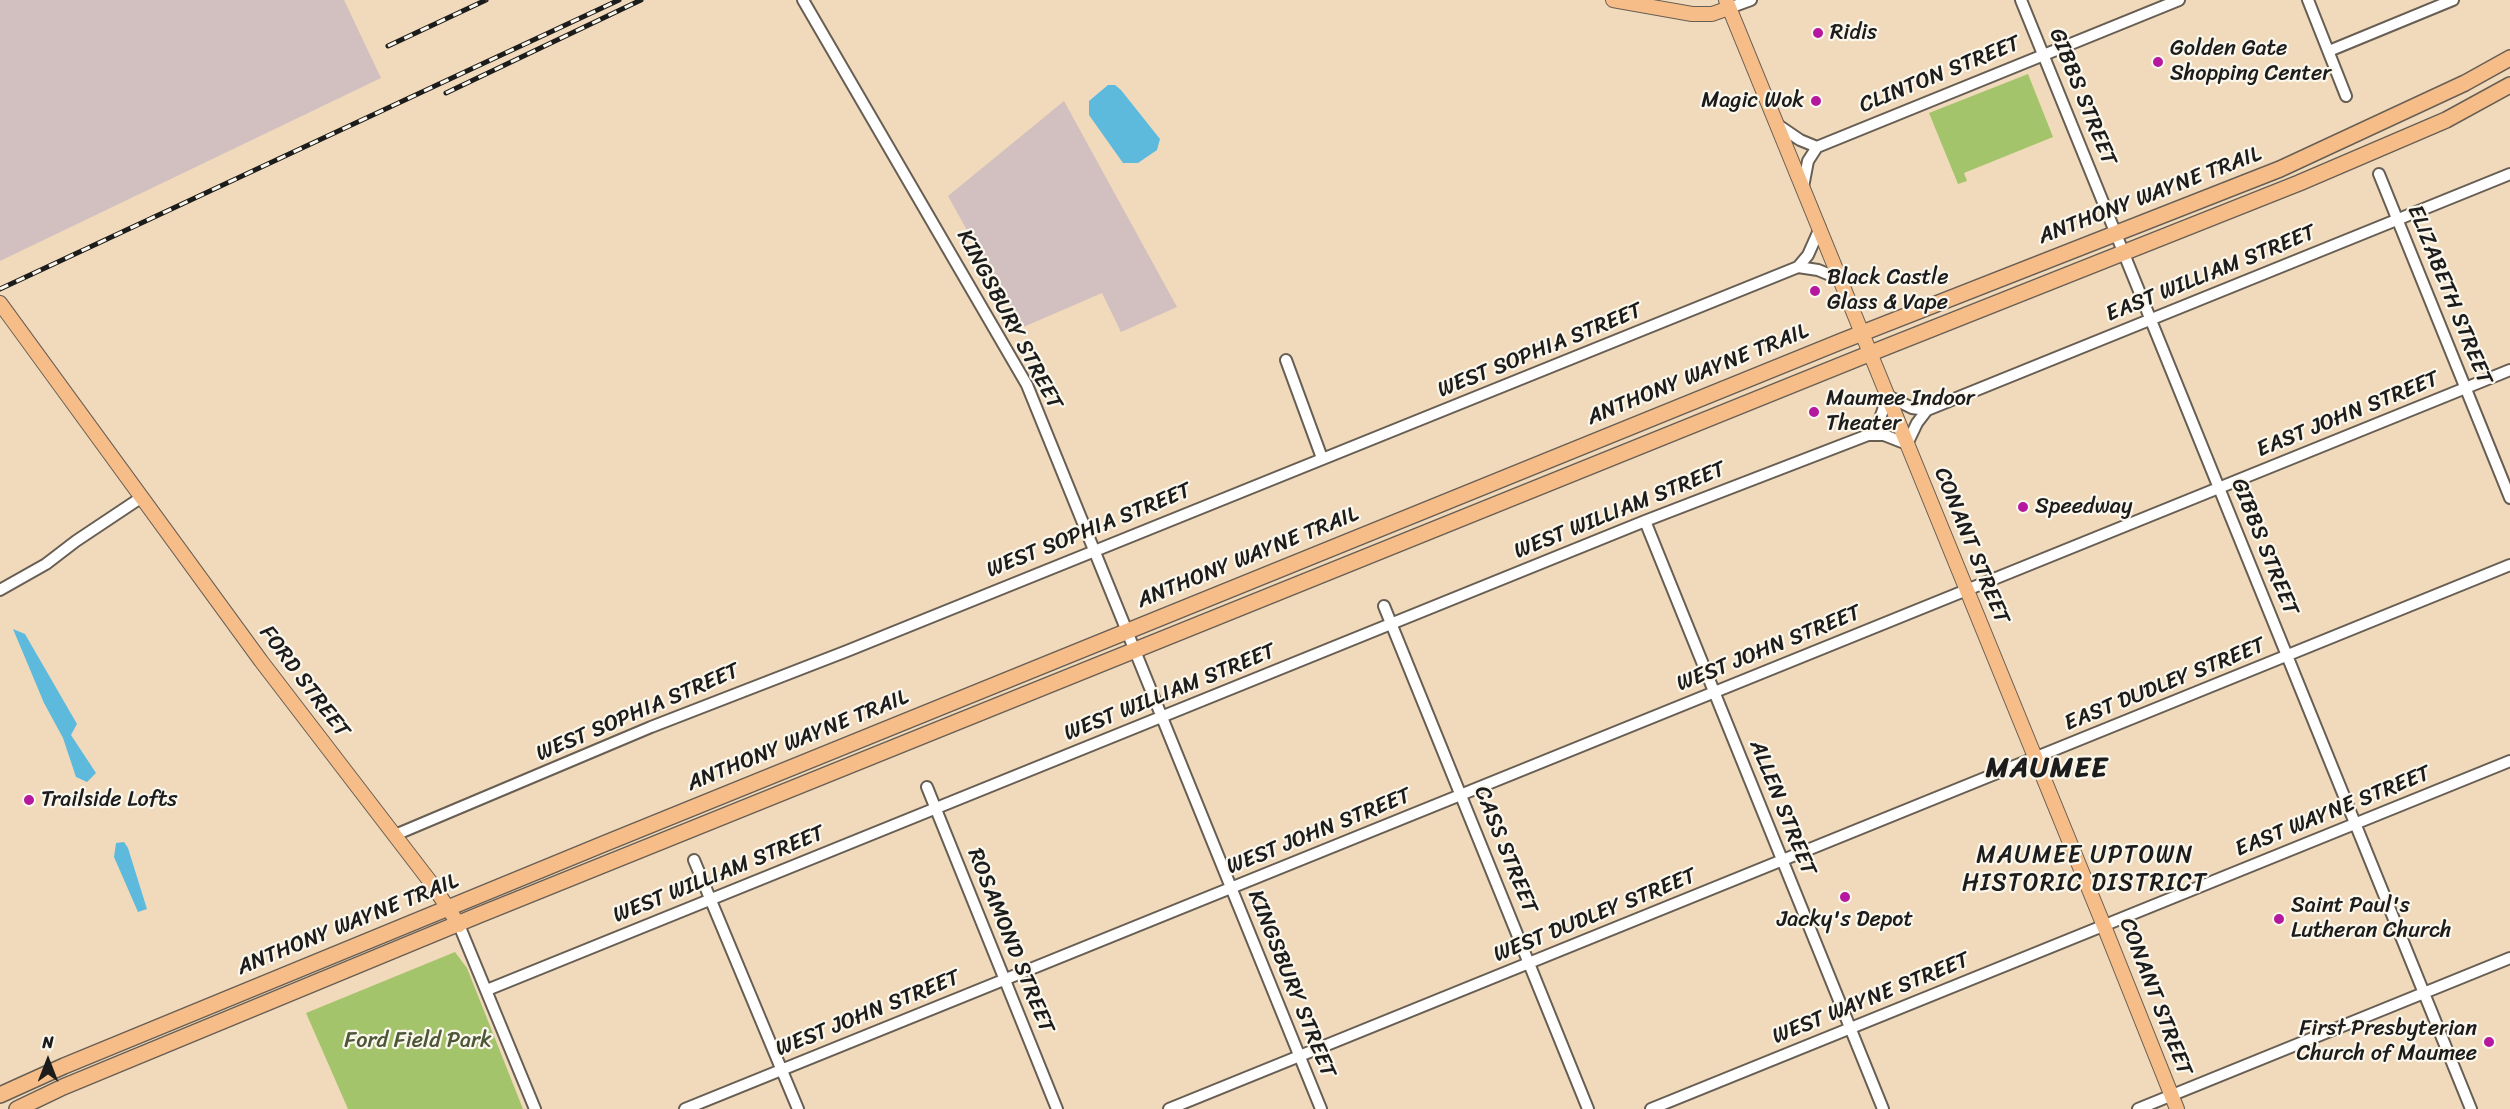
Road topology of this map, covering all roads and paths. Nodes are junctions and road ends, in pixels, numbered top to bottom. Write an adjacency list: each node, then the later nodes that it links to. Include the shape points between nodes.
1 (803, 0): 41 (street, KINGSBURY STREET, via 1027,385)
2 (1613, 0): 8 (main road, via 1692,14 1712,14)
3 (1751, 0): 8 (street)
4 (2021, 0): 10 (street, GIBBS STREET)
5 (2178, 0): 10 (street, CLINTON STREET)
6 (2308, 0): 9 (street)
7 (2453, 0): 9 (street)
8 (1728, 4): 14 (main road, CONANT STREET)
9 (2329, 51): 13 (street)
10 (2044, 54): 15 (street, CLINTON STREET); 21 (street, GIBBS STREET)
11 (2510, 58): 21 (highway, ANTHONY WAYNE TRAIL, via 2465,84 2280,169)
12 (2510, 85): 22 (highway, ANTHONY WAYNE TRAIL, via 2446,120)
13 (2346, 96)
14 (1778, 125): 15 (street); 18 (main road, CONANT STREET)
15 (1816, 147): 18 (street, via 1808,160)
16 (2379, 174): 19 (street, ELIZABETH STREET)
17 (2510, 174): 19 (street, EAST WILLIAM STREET)
18 (1803, 187): 20 (main road, CONANT STREET)
19 (2397, 220): 26 (street, EAST WILLIAM STREET); 31 (street, ELIZABETH STREET)
20 (1820, 228): 23 (street); 24 (main road, CONANT STREET)
21 (2116, 234): 22 (street, GIBBS STREET); 27 (highway, ANTHONY WAYNE TRAIL)
22 (2124, 253): 26 (street, GIBBS STREET); 28 (highway, ANTHONY WAYNE TRAIL)
23 (1798, 267): 24 (street, via 1813,268); 36 (street, WEST SOPHIA STREET)
24 (1840, 279): 27 (main road, CONANT STREET)
25 (0, 303): 38 (main road, FORD STREET)
26 (2150, 320): 33 (street, EAST WILLIAM STREET); 37 (street, GIBBS STREET)
27 (1862, 332): 28 (main road, CONANT STREET); 47 (highway, ANTHONY WAYNE TRAIL)
28 (1870, 353): 32 (main road, CONANT STREET); 48 (highway, ANTHONY WAYNE TRAIL)
29 (1286, 360): 36 (street)
30 (2510, 370): 31 (street, EAST JOHN STREET)
31 (2465, 388): 37 (street, EAST JOHN STREET); 39 (street, ELIZABETH STREET)
32 (1888, 396): 33 (street); 34 (street, via 1879,421); 35 (main road, CONANT STREET)
33 (1927, 410): 35 (street)
34 (1868, 435): 35 (street, via 1884,435); 40 (street, WEST WILLIAM STREET)
35 (1907, 444): 44 (main road, CONANT STREET)
36 (1322, 458): 41 (street, WEST SOPHIA STREET)
37 (2219, 488): 44 (street, EAST JOHN STREET); 49 (street, GIBBS STREET)
38 (142, 497): 43 (street, via 46,564); 58 (main road, FORD STREET, via 261,661)
39 (2510, 498)
40 (1645, 521): 46 (street, WEST WILLIAM STREET); 50 (street, ALLEN STREET)
41 (1093, 550): 47 (street, KINGSBURY STREET); 58 (street, WEST SOPHIA STREET, via 651,727)
42 (2510, 565): 49 (street, EAST DUDLEY STREET)
43 (0, 590)
44 (1966, 590): 50 (street, WEST JOHN STREET); 52 (main road, CONANT STREET)
45 (1384, 606): 46 (street, CASS STREET)
46 (1392, 625): 51 (street, WEST WILLIAM STREET); 55 (street, CASS STREET)
47 (1127, 632): 48 (street, KINGSBURY STREET); 63 (highway, ANTHONY WAYNE TRAIL)
48 (1135, 651): 51 (street, KINGSBURY STREET); 64 (highway, ANTHONY WAYNE TRAIL)
49 (2288, 656): 52 (street, EAST DUDLEY STREET); 57 (street, GIBBS STREET)
50 (1714, 692): 55 (street, WEST JOHN STREET); 60 (street, ALLEN STREET)
51 (1162, 717): 56 (street, WEST WILLIAM STREET); 61 (street, KINGSBURY STREET)
52 (2035, 759): 60 (street, WEST DUDLEY STREET); 65 (main road, CONANT STREET)
53 (2510, 761): 57 (street, EAST WAYNE STREET)
54 (927, 787): 56 (street, ROSAMOND STREET)
55 (1461, 795): 61 (street, WEST JOHN STREET); 67 (street, CASS STREET)
56 (936, 809): 62 (street, WEST WILLIAM STREET); 68 (street, ROSAMOND STREET)
57 (2356, 824): 65 (street, EAST WAYNE STREET); 70 (street, GIBBS STREET)
58 (395, 835): 63 (main road, FORD STREET)
59 (694, 860): 62 (street)
60 (1782, 861): 67 (street, WEST DUDLEY STREET); 71 (street, ALLEN STREET)
61 (1231, 888): 68 (street, WEST JOHN STREET); 72 (street, KINGSBURY STREET)
62 (710, 900): 69 (street, WEST WILLIAM STREET); 73 (street)
63 (449, 908): 64 (main road, FORD STREET); 74 (highway, ANTHONY WAYNE TRAIL)
64 (459, 924): 69 (street, FORD STREET); 76 (highway, ANTHONY WAYNE TRAIL)
65 (2104, 926): 71 (street, WEST WAYNE STREET); 75 (main road, CONANT STREET)
66 (2510, 958): 70 (street)
67 (1530, 965): 72 (street, WEST DUDLEY STREET); 83 (street, CASS STREET)
68 (1005, 979): 73 (street, WEST JOHN STREET); 80 (street, ROSAMOND STREET)
69 (487, 990): 77 (street, FORD STREET)
70 (2424, 992): 75 (street); 88 (street, GIBBS STREET)
71 (1850, 1029): 84 (street, WEST WAYNE STREET); 85 (street, ALLEN STREET)
72 (1300, 1057): 81 (street, WEST DUDLEY STREET); 82 (street, KINGSBURY STREET)
73 (782, 1070): 78 (street, WEST JOHN STREET); 79 (street)
74 (0, 1095)
75 (2171, 1095): 86 (street); 87 (main road, CONANT STREET)
76 (17, 1109)
77 (535, 1109)
78 (685, 1109)
79 (798, 1109)
80 (1057, 1109)
81 (1169, 1109)
82 (1321, 1109)
83 (1588, 1109)
84 (1651, 1109)
85 (1883, 1109)
86 (2138, 1109)
87 (2177, 1109)
88 (2472, 1109)

